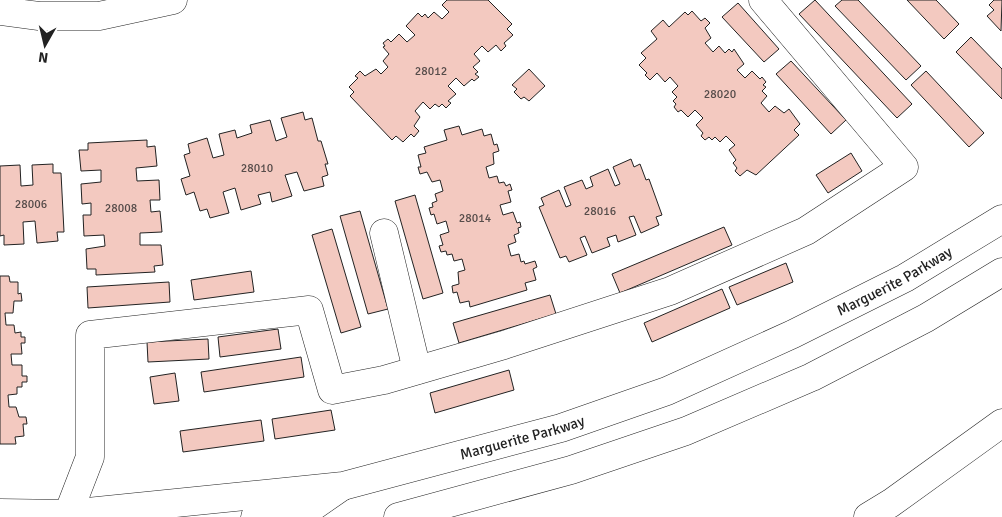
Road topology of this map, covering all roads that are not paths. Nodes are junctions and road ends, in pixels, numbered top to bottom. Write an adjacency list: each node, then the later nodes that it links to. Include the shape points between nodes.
1 (173, 0): 3 (main road, via 99,16 39,16)
2 (763, 0): 7 (main road, via 904,167 806,231 670,290)
3 (0, 11)
4 (1002, 219): 9 (main road, Marguerite Parkway, via 905,278 793,334 667,391 561,428)
5 (384, 233): 7 (main road)
6 (1002, 272): 13 (main road, via 926,318 821,372 686,432 571,470)
7 (417, 370): 11 (main road, via 332,390 309,310 90,335 90,457)
8 (1002, 423): 14 (main road, via 891,504)
9 (343, 486): 11 (main road, Marguerite Parkway); 12 (main road, via 308,510)
10 (0, 513): 11 (main road, Marguerite Parkway)
11 (68, 514)
12 (255, 517)
13 (398, 517)
14 (868, 517)

